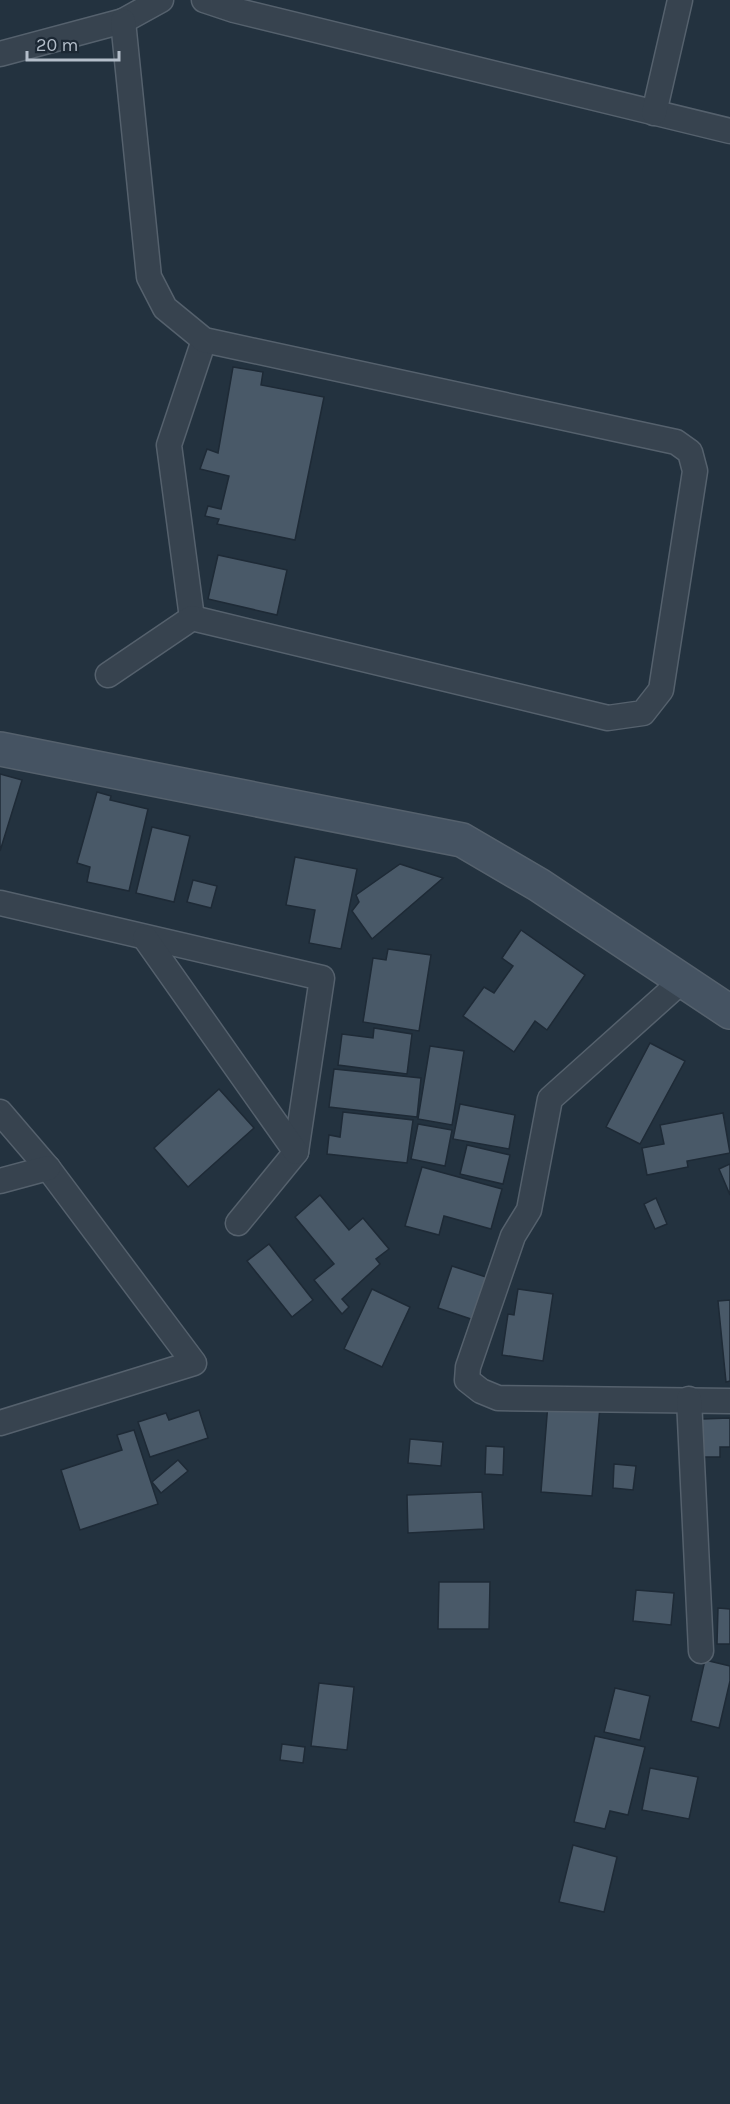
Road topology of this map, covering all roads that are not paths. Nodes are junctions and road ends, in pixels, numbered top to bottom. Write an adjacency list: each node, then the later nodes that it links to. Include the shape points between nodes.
1 (161, 0): 4 (street)
2 (204, 0): 6 (street)
3 (680, 0): 6 (street)
4 (123, 21): 5 (street); 8 (street, via 149,277 165,308)
5 (0, 54)
6 (654, 113): 7 (street)
7 (730, 131)
8 (204, 340): 9 (street, via 170,445); 9 (street, via 676,442 690,452 696,471 661,690 643,713 608,718)
9 (192, 618): 10 (street)
10 (108, 675)
11 (0, 749): 14 (street, via 462,840)
12 (0, 903): 13 (street)
13 (145, 938): 17 (street); 17 (street, via 322,978)
14 (684, 979): 15 (street); 21 (street, via 550,1099 529,1210 513,1236 468,1367 467,1380 498,1398)
15 (730, 1012)
16 (0, 1113): 18 (street)
17 (296, 1152): 20 (street)
18 (48, 1168): 19 (street); 23 (street, via 194,1363)
19 (0, 1181)
20 (238, 1223)
21 (689, 1399): 22 (street); 24 (street)
22 (730, 1401)
23 (0, 1423)
24 (701, 1651)

